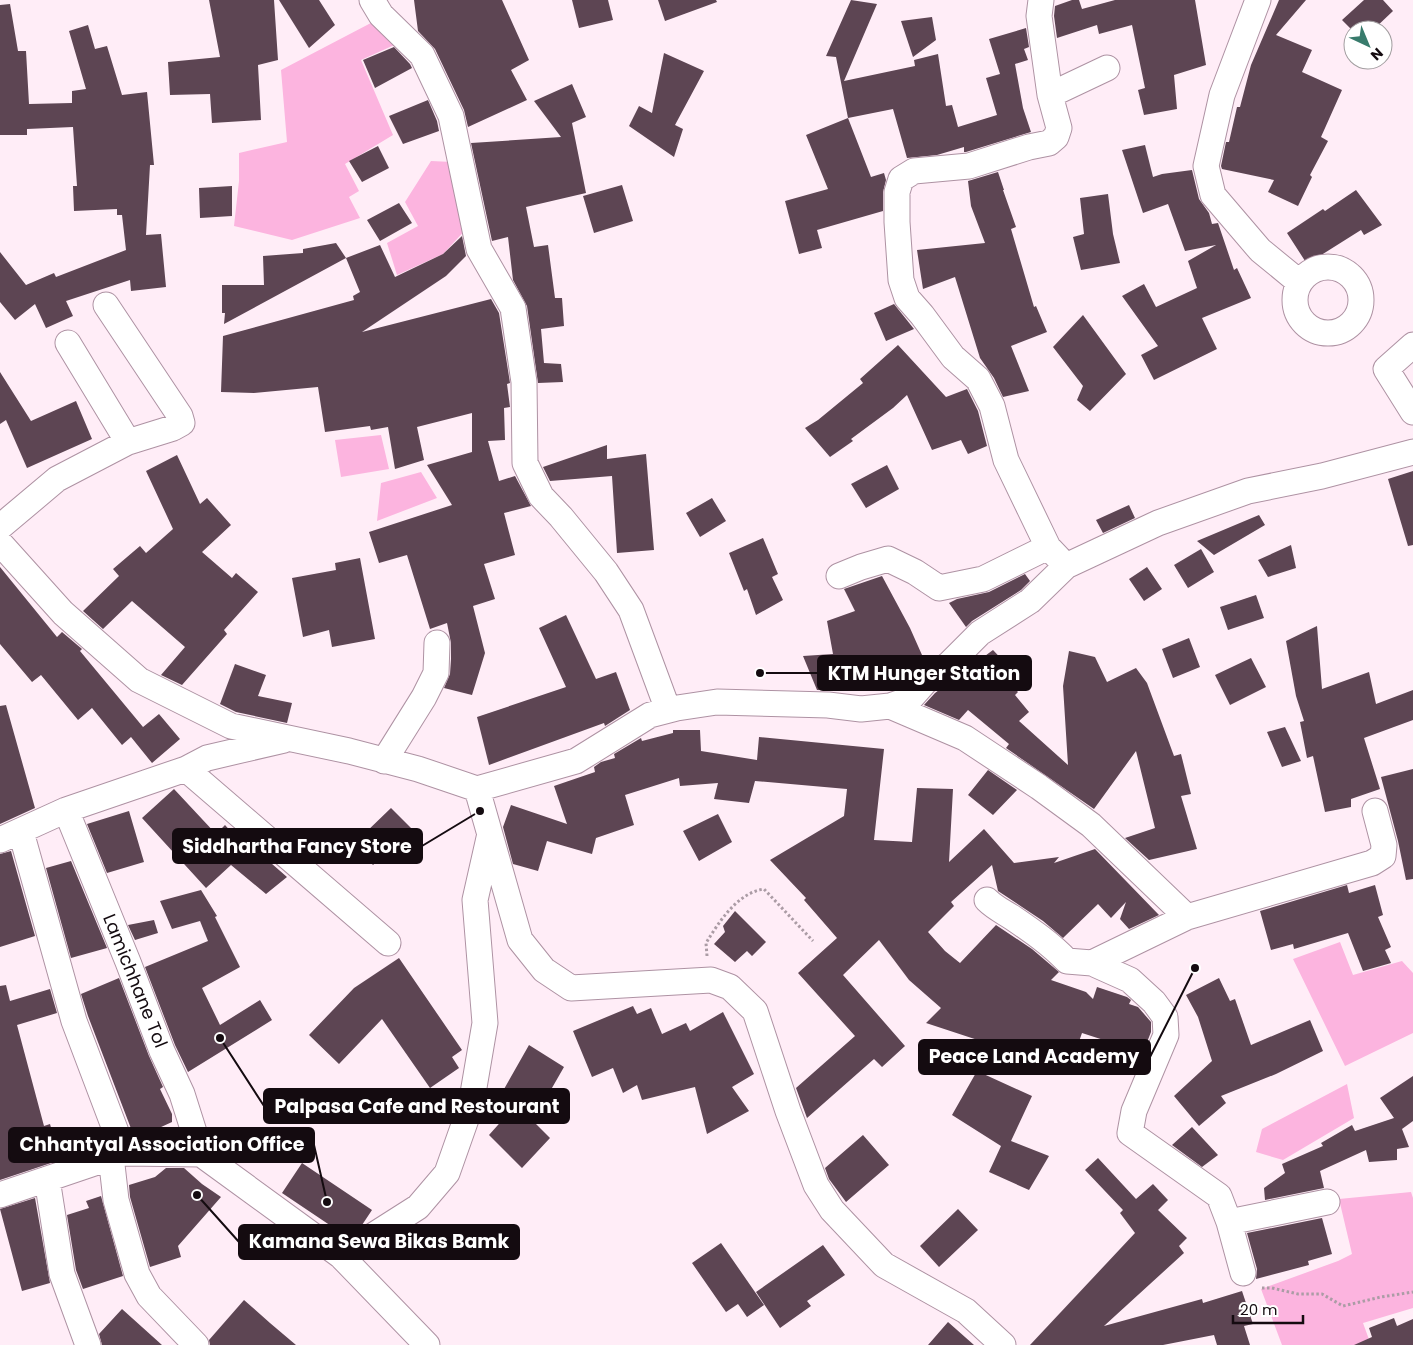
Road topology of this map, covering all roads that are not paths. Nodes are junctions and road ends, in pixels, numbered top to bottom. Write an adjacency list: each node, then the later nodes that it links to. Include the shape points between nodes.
1 (372, 0): 20 (street, via 381,15 422,55 451,116 479,250 513,308 524,382 525,463 541,496 606,572 630,610)
2 (1041, 0): 5 (street, via 1039,16)
3 (1258, 0): 6 (street, via 1222,95 1206,166 1213,195 1227,213 1260,250)
4 (1107, 68): 5 (street)
5 (1050, 95): 15 (street, via 1059,128 1049,143 969,166 914,171 901,179 897,192 901,280 906,298 953,357 978,379 992,406 1006,460)
6 (1299, 282)
7 (106, 305): 11 (street, via 182,423)
8 (68, 343): 11 (street)
9 (1413, 345): 10 (street, via 1386,369)
10 (1413, 412)
11 (128, 442): 13 (street, via 58,479)
12 (1413, 452): 16 (street, via 1248,492 1158,523)
13 (0, 527)
14 (0, 543): 21 (street, via 64,613 139,680 231,726)
15 (1048, 547): 16 (street); 17 (street, via 983,579 939,588 888,559)
16 (1066, 566): 19 (street, via 1030,600 980,633 910,699)
17 (839, 576)
18 (437, 643): 22 (street, via 436,673)
19 (890, 706): 20 (street, via 861,709 717,702); 30 (street, via 965,738 1039,787 1091,825)
20 (668, 710): 24 (street, via 650,715 576,761)
21 (292, 738): 22 (street); 23 (street, via 207,758)
22 (384, 761): 24 (street)
23 (186, 769): 25 (street); 31 (street)
24 (476, 789): 27 (street)
25 (66, 810): 28 (street); 34 (street, Lamichhane Tol, via 182,1094)
26 (1375, 811): 30 (street, via 1384,845 1383,856 1372,864)
27 (490, 835): 39 (street, via 474,900 484,1024 471,1105 447,1173 418,1207); 44 (street, via 520,940 544,970 571,988 711,980 730,987 755,1011 812,1176 832,1210 884,1265 966,1311)
28 (10, 836): 33 (street)
29 (987, 900): 32 (street, via 1052,945 1067,960)
30 (1187, 917): 32 (street)
31 (388, 943)
32 (1092, 963): 38 (street, via 1130,980 1165,1017 1166,1035 1134,1111 1130,1134 1218,1196)
33 (117, 1154): 34 (street); 35 (street); 42 (street, via 116,1200 137,1274 149,1296)
34 (201, 1154): 39 (street)
35 (47, 1179): 36 (street); 41 (street, via 62,1274)
36 (0, 1195)
37 (1327, 1202): 38 (street)
38 (1230, 1222): 40 (street)
39 (341, 1256): 43 (street)
40 (1242, 1273)
41 (88, 1345)
42 (196, 1345)
43 (427, 1345)
44 (1003, 1345)

